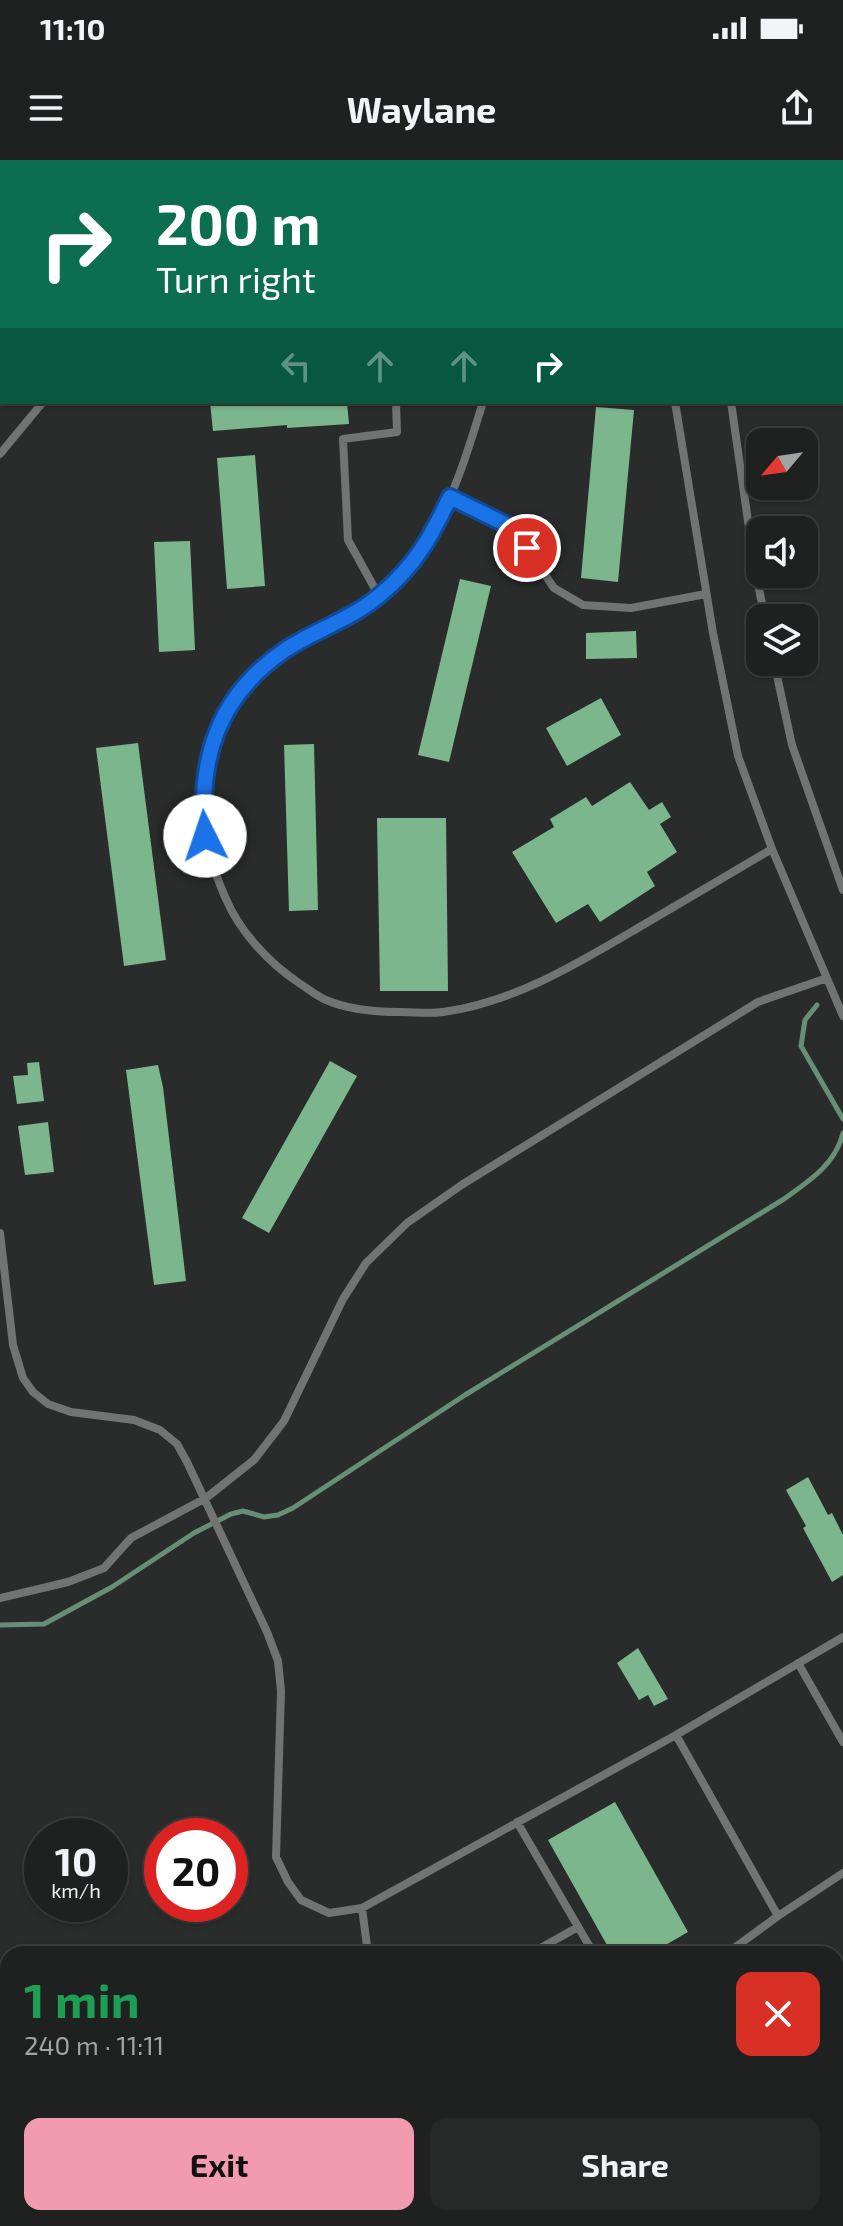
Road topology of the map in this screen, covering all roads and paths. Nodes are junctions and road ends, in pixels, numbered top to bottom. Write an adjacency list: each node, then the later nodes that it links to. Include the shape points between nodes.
1 (41, 404): 6 (lane)
2 (396, 404): 9 (lane, via 397,432 343,439 348,540)
3 (482, 404): 7 (lane)
4 (675, 404): 8 (lane)
5 (731, 404): 10 (lane)
6 (0, 454)
7 (450, 497): 8 (lane, via 513,528 554,588 583,605 631,608); 9 (lane, via 418,558)
8 (706, 594): 12 (lane, via 738,756)
9 (379, 596): 12 (lane, via 285,650 243,688 218,726 206,766 202,799 214,869 227,903 280,971 326,1000 377,1012 442,1012 510,995 572,967)
10 (762, 604)
11 (777, 676): 13 (lane, via 792,745)
12 (772, 849): 14 (lane)
13 (843, 890)
14 (827, 978): 15 (lane); 17 (lane, via 758,1002 407,1223 366,1263 343,1299 284,1421 254,1460)
15 (843, 1016)
16 (0, 1233): 17 (lane, via 13,1345 33,1392 71,1412 134,1420 160,1430 177,1444)
17 (206, 1498): 18 (lane, via 131,1538 104,1568); 25 (lane, via 278,1661 276,1857 301,1900 329,1913)
18 (0, 1598)
19 (843, 1637): 20 (lane)
20 (798, 1663): 21 (lane); 22 (lane)
21 (676, 1735): 23 (lane); 26 (lane)
22 (843, 1742)
23 (517, 1822): 25 (lane); 27 (lane)
24 (843, 1873): 26 (lane)
25 (362, 1908): 28 (lane)
26 (778, 1916): 31 (lane)
27 (578, 1927): 29 (lane); 30 (lane)
28 (367, 1946)
29 (544, 1946)
30 (589, 1946)
31 (737, 1946)

